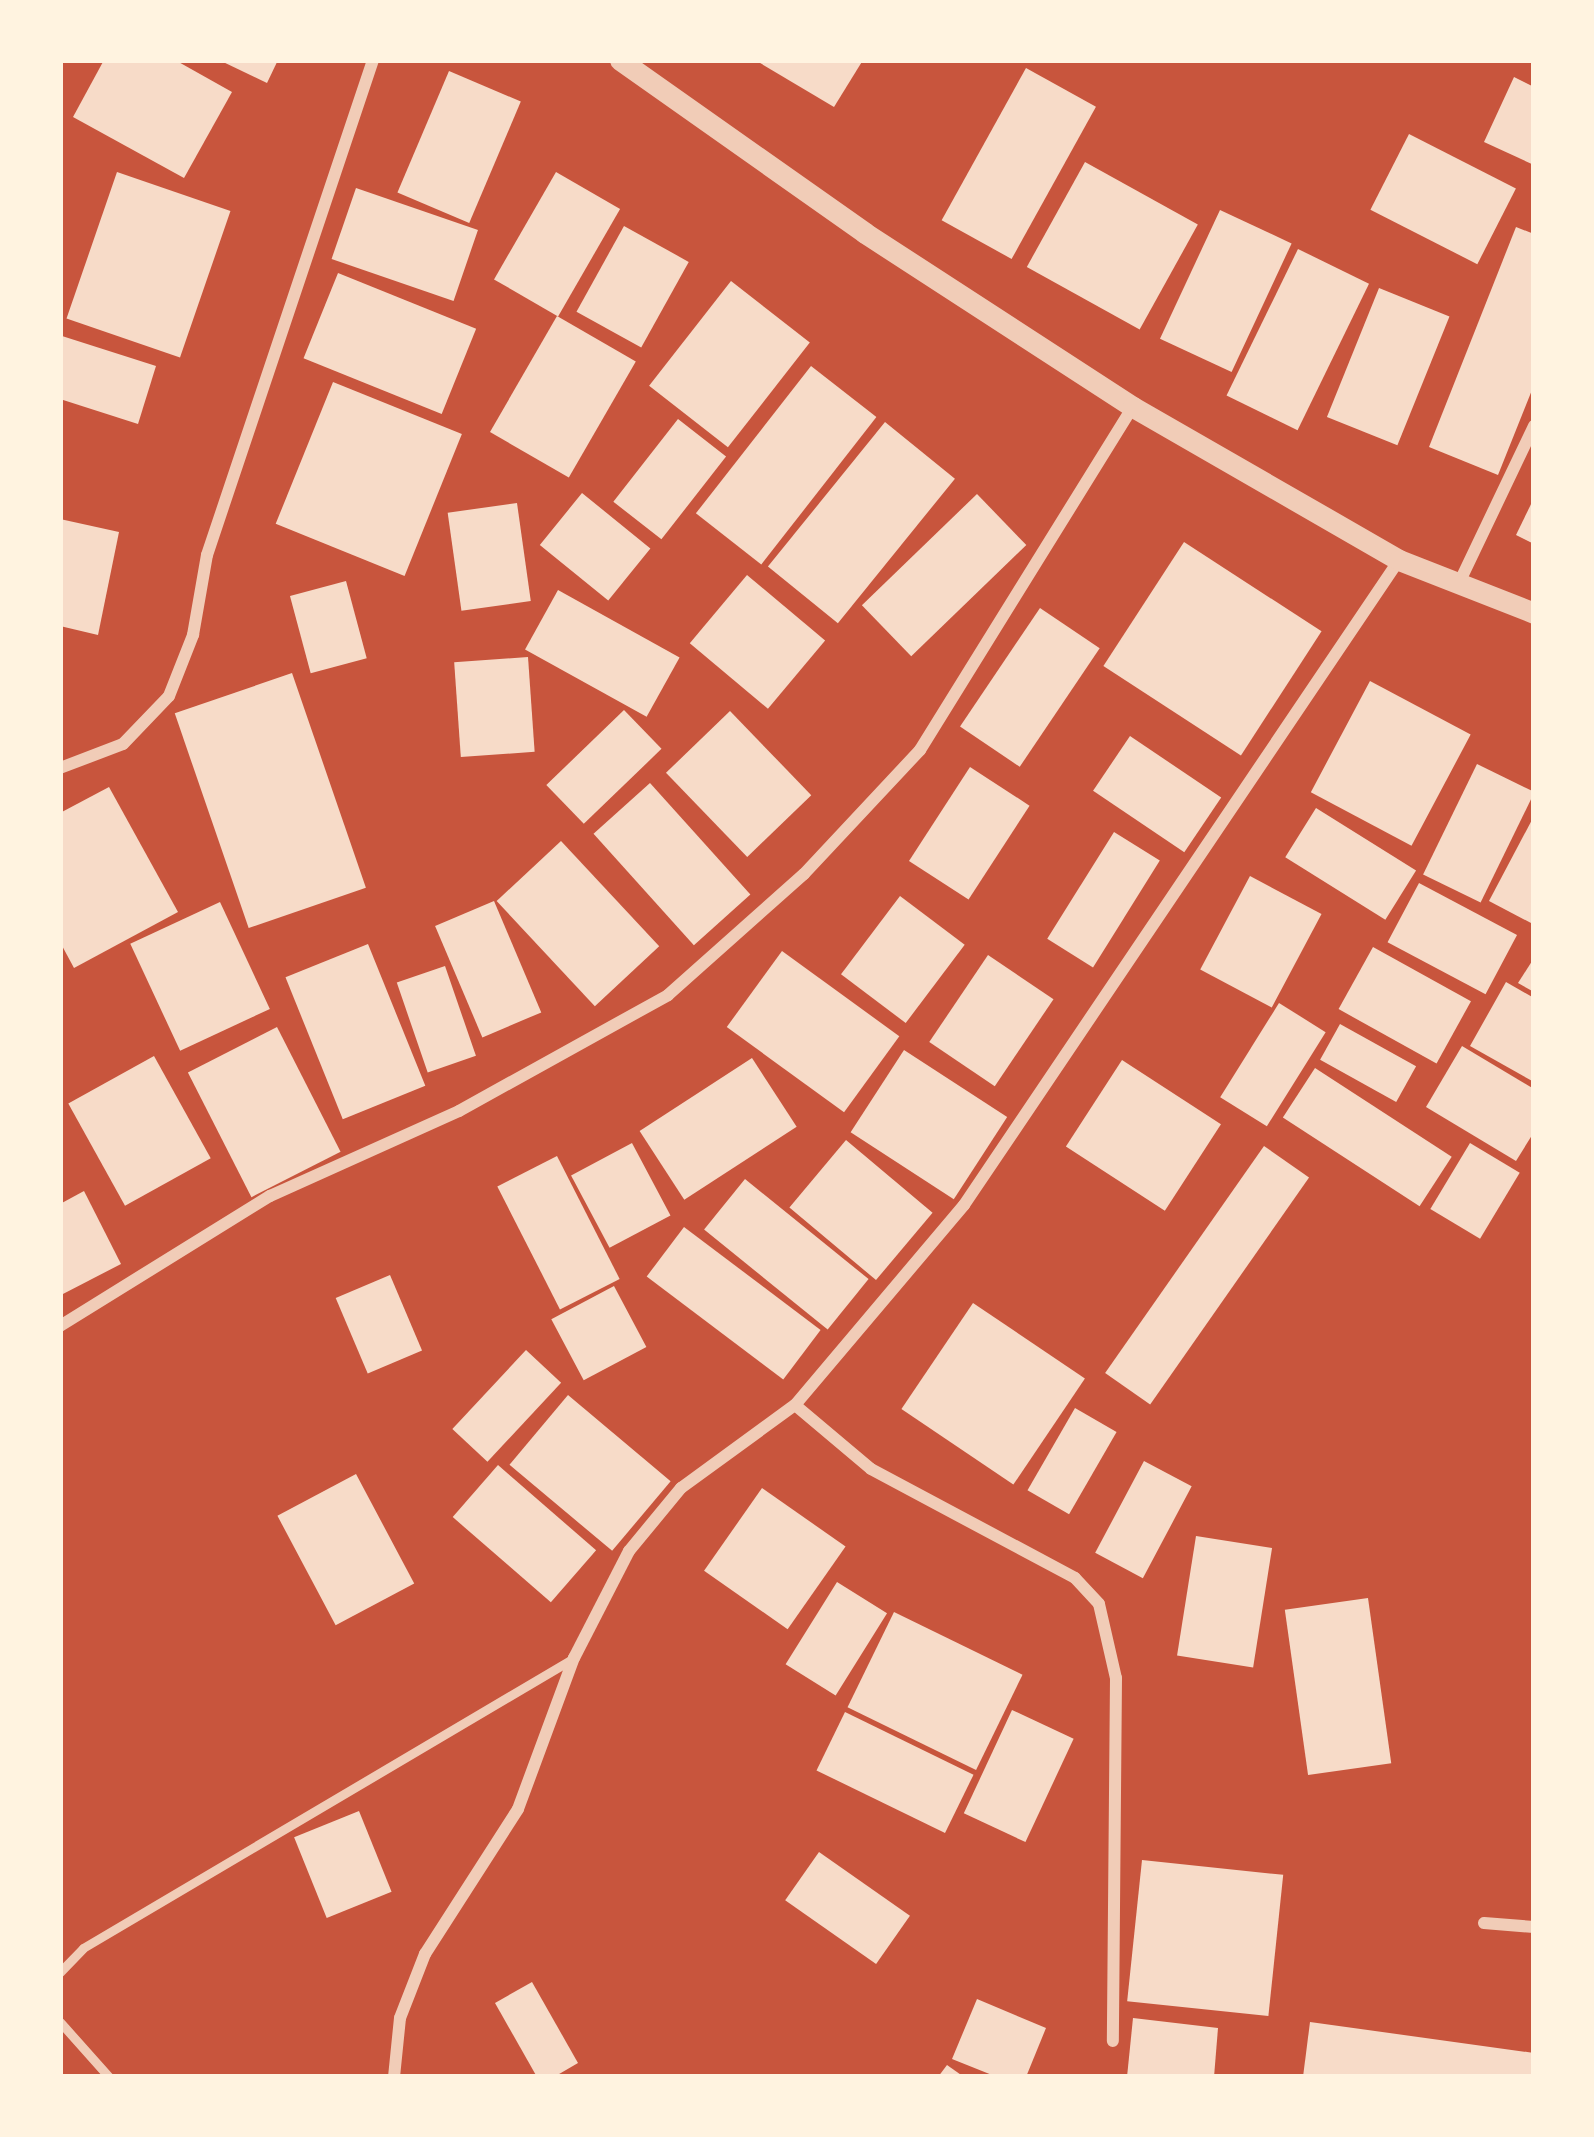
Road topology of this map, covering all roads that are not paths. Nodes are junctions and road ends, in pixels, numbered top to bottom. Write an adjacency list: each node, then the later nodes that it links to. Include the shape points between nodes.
1 (373, 60): 8 (street, via 207,555 194,635 169,696 123,744)
2 (620, 60): 3 (street, via 865,233)
3 (1133, 407): 5 (street); 9 (street, via 920,750 804,874 668,995 459,1111 270,1196)
4 (1534, 426): 6 (street)
5 (1399, 560): 6 (street); 10 (street, via 964,1205)
6 (1460, 580): 7 (street)
7 (1534, 613)
8 (60, 768)
9 (60, 1327)
10 (795, 1406): 11 (street, via 681,1488 629,1551); 16 (street, via 871,1469 1075,1578 1099,1604 1116,1678)
11 (574, 1658): 14 (lane, via 83,1948); 18 (street, via 518,1809 424,1954 400,2018)
12 (1484, 1923): 13 (street)
13 (1534, 1927)
14 (60, 1972)
15 (60, 2022): 17 (lane)
16 (1113, 2041)
17 (109, 2077)
18 (394, 2077)

